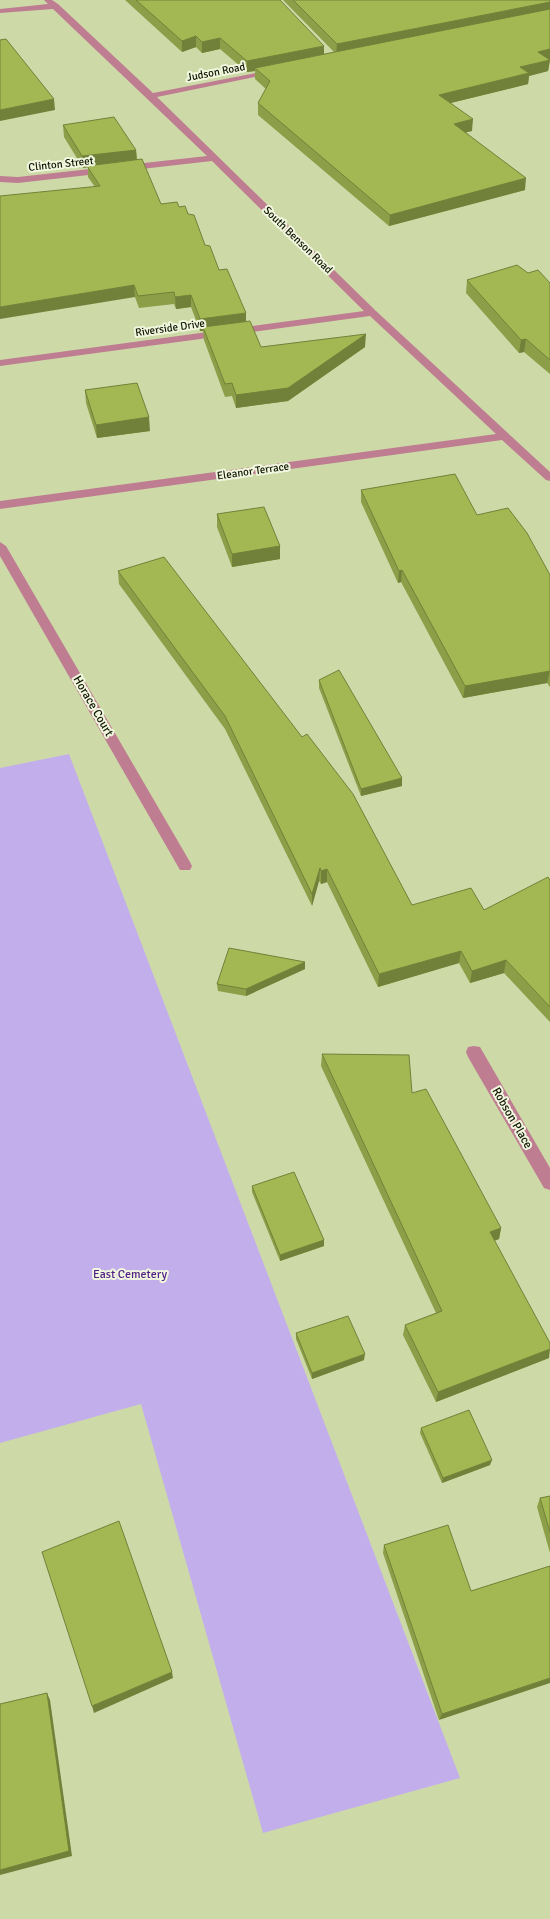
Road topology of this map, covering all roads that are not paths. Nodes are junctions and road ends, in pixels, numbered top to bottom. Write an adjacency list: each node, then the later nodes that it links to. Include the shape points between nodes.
1 (52, 3): 2 (street); 4 (street, South Benson Road)
2 (0, 11)
3 (285, 69): 4 (street, Judson Road)
4 (151, 96): 5 (street, South Benson Road)
5 (214, 158): 6 (street, Clinton Street, via 18,180); 7 (street, South Benson Road)
6 (0, 179)
7 (372, 313): 8 (street, Riverside Drive); 9 (street, South Benson Road)
8 (0, 363)
9 (506, 436): 10 (street, South Benson Road); 11 (street, Eleanor Terrace)
10 (550, 478)
11 (0, 505)
12 (0, 546): 13 (street, Horace Court)
13 (186, 866)
14 (474, 1052): 15 (street, Robson Place)
15 (550, 1183)

